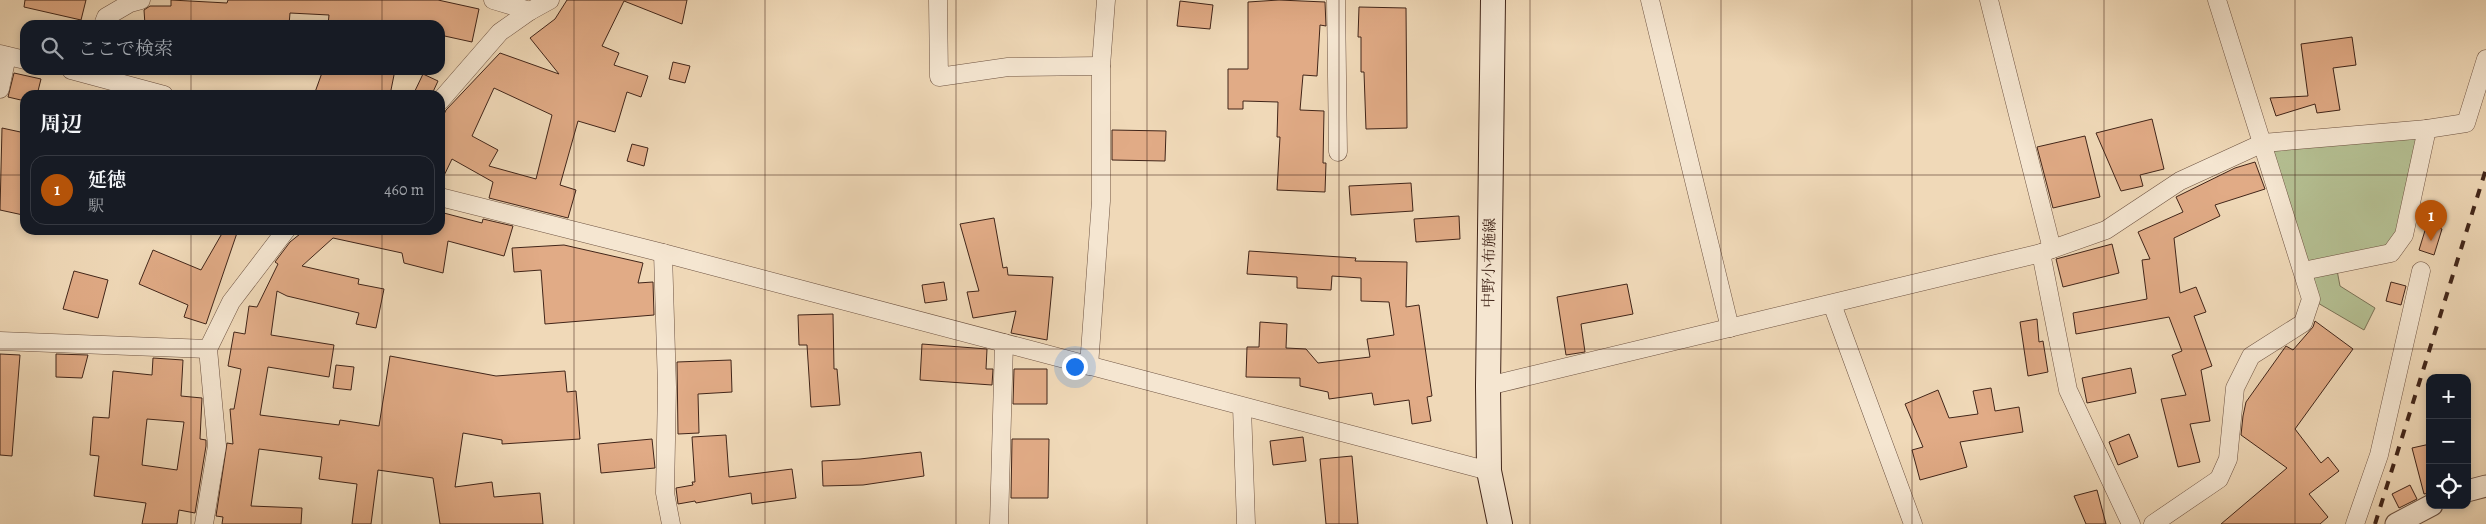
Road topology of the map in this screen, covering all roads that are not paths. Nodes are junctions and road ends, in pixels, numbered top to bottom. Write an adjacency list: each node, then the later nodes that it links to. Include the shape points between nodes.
1 (141, 0): 12 (street, via 130,3)
2 (493, 0): 11 (street)
3 (550, 0): 11 (street)
4 (938, 0): 16 (street, via 939,77 1008,67)
5 (1106, 0): 16 (street)
6 (1336, 0): 23 (street)
7 (1493, 0): 36 (main road, 中野小布施線)
8 (1650, 0): 31 (street)
9 (1989, 0): 26 (street)
10 (2217, 0): 22 (street)
11 (530, 11): 20 (street, via 500,32)
12 (105, 20)
13 (4, 55): 14 (street); 18 (street)
14 (20, 59)
15 (2486, 59): 21 (street, via 2466,123)
16 (1101, 66): 35 (street, via 1101,201)
17 (96, 75): 19 (street)
18 (0, 89)
19 (147, 90)
20 (445, 95)
21 (2427, 129): 22 (street); 28 (street, via 2404,235 2391,253)
22 (2263, 144): 26 (street, via 2180,181 2106,230); 28 (street)
23 (1338, 152)
24 (445, 198): 27 (street)
25 (282, 235): 34 (street, via 231,302)
26 (2046, 251): 30 (street); 48 (street, via 2068,390)
27 (663, 253): 33 (street); 43 (street, via 667,387 665,493)
28 (2303, 271): 49 (street, via 2311,299 2302,323 2251,356 2234,388 2228,459 2219,479)
29 (2421, 271): 50 (street, via 2379,455)
30 (1832, 304): 31 (street); 47 (street)
31 (1730, 328): 36 (street)
32 (0, 341): 34 (street)
33 (1004, 343): 35 (street); 44 (street)
34 (208, 350): 42 (street, via 217,446)
35 (1089, 366): 37 (street)
36 (1488, 386): 38 (main road, 中野小布施線)
37 (1242, 406): 38 (street); 45 (street)
38 (1488, 472): 46 (main road, 中野小布施線)
39 (2486, 486): 40 (street)
40 (2471, 490)
41 (2426, 508): 51 (street)
42 (204, 524)
43 (671, 524)
44 (999, 524)
45 (1246, 524)
46 (1500, 524)
47 (1913, 524)
48 (2131, 524)
49 (2152, 524)
50 (2355, 524)
51 (2396, 524)

